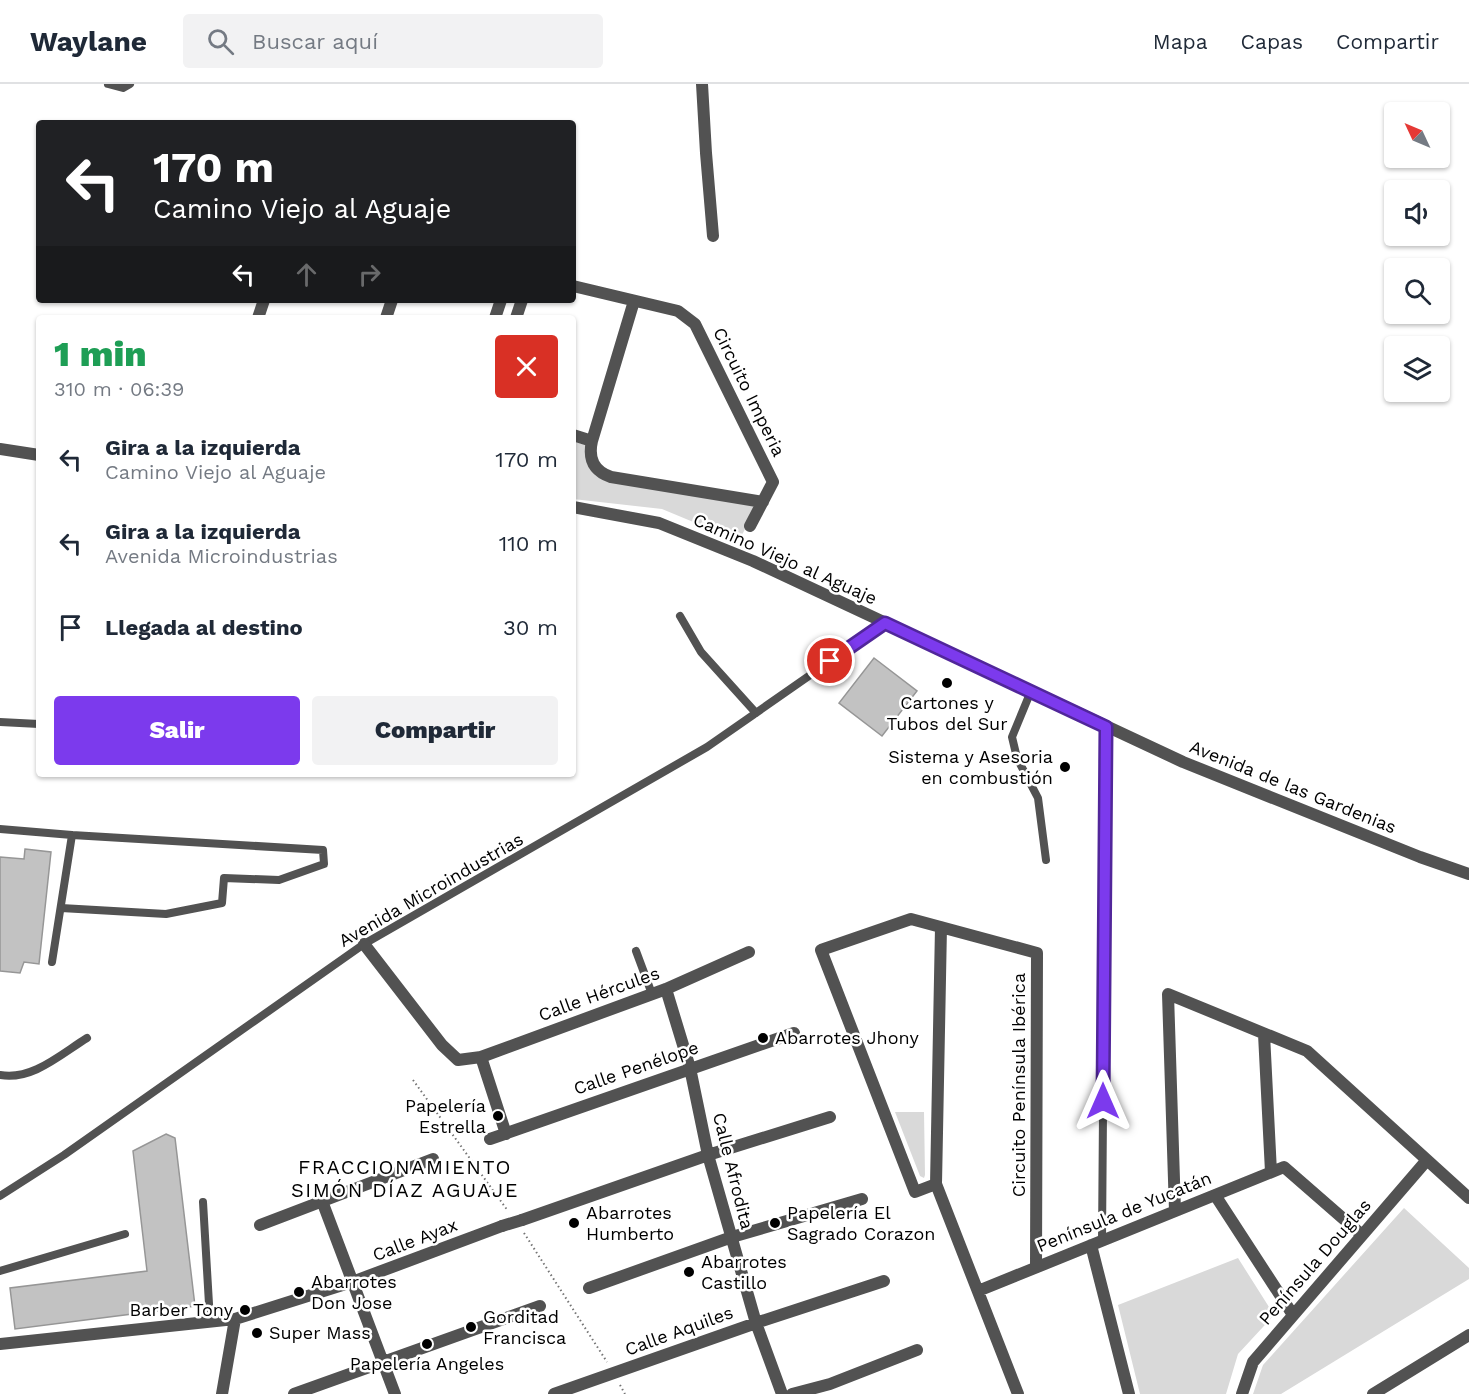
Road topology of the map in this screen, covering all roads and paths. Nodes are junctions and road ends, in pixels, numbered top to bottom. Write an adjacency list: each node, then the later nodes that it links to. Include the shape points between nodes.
1 (108, 84): 2 (lane, via 123,88)
2 (130, 84)
3 (702, 84): 4 (street)
4 (713, 236)
5 (576, 287): 6 (street, Circuito Imperia)
6 (634, 301): 8 (street); 11 (street, Circuito Imperia, via 678,311 695,324 773,482)
7 (576, 436): 8 (street)
8 (592, 441): 11 (street, via 592,462 601,474)
9 (0, 449): 10 (street)
10 (36, 455)
11 (763, 502): 13 (street, Circuito Imperia)
12 (576, 508): 15 (street, Camino Viejo al Aguaje, via 659,523 753,561)
13 (750, 526)
14 (680, 616): 17 (lane, via 701,652)
15 (885, 623): 16 (street, Camino Viejo al Aguaje); 17 (lane, Avenida Microindustrias)
16 (1031, 691): 20 (street, Camino Viejo al Aguaje); 23 (lane, via 1012,737 1017,758 1038,798)
17 (756, 713): 27 (lane, Avenida Microindustrias, via 707,747)
18 (0, 722): 19 (lane)
19 (36, 724)
20 (1106, 727): 24 (street, Avenida de las Gardenias, via 1183,762); 58 (lane)
21 (0, 829): 22 (lane)
22 (72, 836): 25 (lane); 25 (lane, via 323,850 324,864 279,880 224,878 222,903 166,914)
23 (1047, 860)
24 (1469, 874)
25 (61, 908): 30 (lane)
26 (941, 927): 46 (street); 46 (street, Circuito Península Ibérica, via 911,919 821,950 915,1192); 59 (street, Circuito Península Ibérica, via 1037,952)
27 (364, 944): 36 (street, Calle Hércules, via 442,1045 458,1060); 48 (lane, Avenida Microindustrias)
28 (636, 951): 32 (lane)
29 (749, 952): 31 (street, Calle Hércules)
30 (52, 962)
31 (666, 989): 32 (street, Calle Hércules); 37 (street, Calle Afrodita)
32 (652, 994): 36 (street, Calle Hércules)
33 (794, 1033): 37 (street, Calle Penélope)
34 (1264, 1034): 44 (street, via 1307,1051); 45 (street); 53 (street, via 1168,994)
35 (87, 1038): 38 (lane, via 30,1073)
36 (482, 1057): 40 (street)
37 (690, 1068): 40 (street, Calle Penélope); 42 (street, Calle Afrodita)
38 (0, 1075)
39 (830, 1117): 42 (street, Calle Ayax)
40 (506, 1134): 41 (street, Calle Penélope)
41 (490, 1139)
42 (708, 1155): 57 (street, Calle Afrodita); 62 (street, Calle Ayax, bridge)
43 (432, 1159): 51 (street)
44 (1427, 1160): 49 (street); 56 (street, Península Douglas)
45 (1271, 1172): 47 (street, Península de Yucatán); 56 (street, Península de Yucatán, via 1284,1167)
46 (936, 1184): 64 (street)
47 (1215, 1195): 53 (street, Península de Yucatán); 66 (street)
48 (0, 1196)
49 (1469, 1198)
50 (862, 1199): 57 (street)
51 (322, 1201): 54 (street); 62 (street)
52 (203, 1202): 68 (lane)
53 (1175, 1211): 58 (street, Península de Yucatán)
54 (260, 1225)
55 (125, 1234): 60 (lane)
56 (1362, 1235): 66 (street, Península Douglas)
57 (732, 1237): 63 (street); 69 (street, Calle Afrodita)
58 (1096, 1243): 59 (street, Península de Yucatán); 82 (street)
59 (1036, 1267): 64 (street, Península de Yucatán)
60 (0, 1270)
61 (884, 1281): 69 (street, Calle Aquiles)
62 (352, 1282): 67 (street, Calle Ayax); 73 (street)
63 (589, 1288)
64 (978, 1291): 81 (street)
65 (540, 1306): 73 (street)
66 (1293, 1315): 83 (street, Península Douglas, via 1253,1362)
67 (235, 1319): 68 (street, Calle Ayax); 75 (street)
68 (210, 1321): 71 (street, Calle Ayax)
69 (756, 1323): 78 (street, Calle Aquiles); 79 (street, Calle Afrodita)
70 (1469, 1335): 84 (street)
71 (0, 1344)
72 (917, 1350): 74 (street)
73 (383, 1362): 76 (street); 77 (street)
74 (833, 1389): 80 (street)
75 (222, 1394)
76 (294, 1394)
77 (395, 1394)
78 (554, 1394)
79 (782, 1394)
80 (792, 1394)
81 (1018, 1394)
82 (1129, 1394)
83 (1242, 1394)
84 (1373, 1394)

